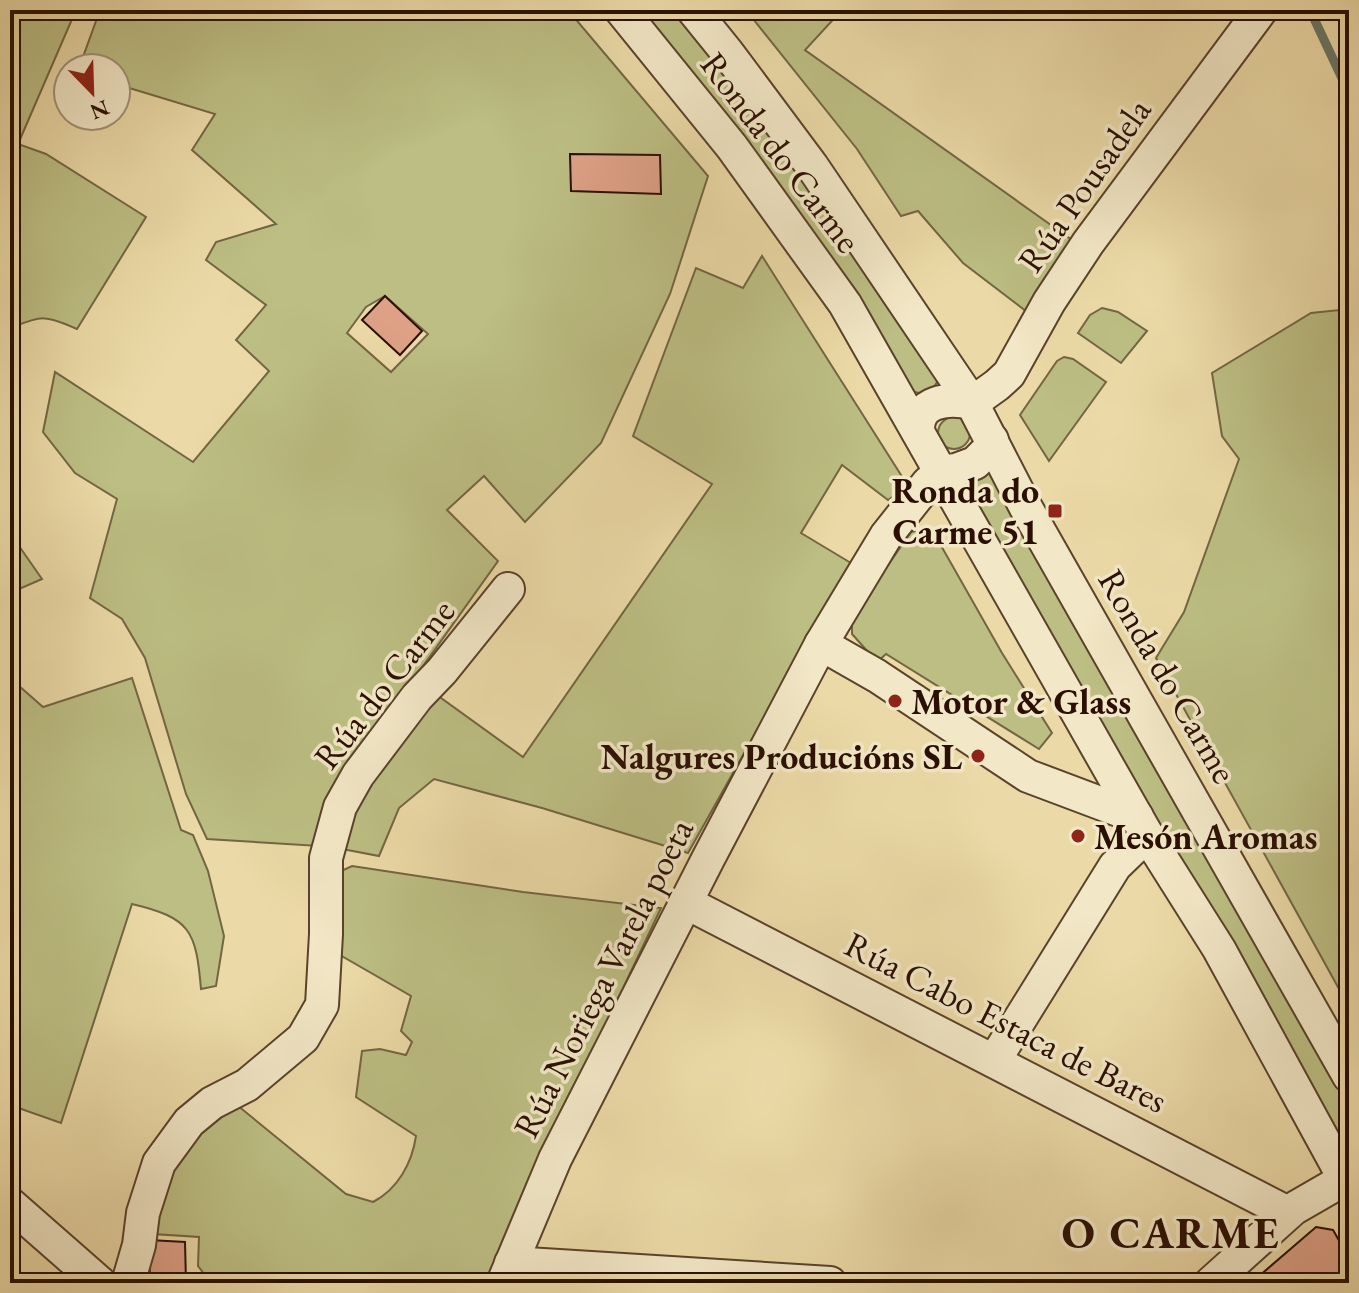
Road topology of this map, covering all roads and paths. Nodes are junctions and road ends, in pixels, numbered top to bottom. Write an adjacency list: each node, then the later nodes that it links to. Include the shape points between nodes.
1 (621, 10): 5 (street, Ronda do Carme, via 811,253)
2 (693, 10): 4 (street, Ronda do Carme, via 812,166)
3 (1261, 10): 4 (street, Rúa Pousadela, via 1088,243 1009,374)
4 (972, 403): 5 (street, via 944,399 926,408 917,420); 6 (street, Ronda do Carme)
5 (918, 431): 7 (street, Ronda do Carme)
6 (992, 440): 7 (street, via 975,463); 13 (street, Ronda do Carme)
7 (940, 472): 9 (street, Rúa Noriega Varela poeta, via 886,536); 10 (street, Ronda do Carme)
8 (508, 589): 20 (street, Rúa do Carme, via 417,697 346,796 326,858 322,1005 303,1038 247,1085 189,1122 159,1163)
9 (821, 644): 10 (street, via 1028,776); 11 (street, Rúa Noriega Varela poeta)
10 (1142, 826): 12 (street); 14 (street, Ronda do Carme)
11 (687, 903): 12 (street, Rúa Cabo Estaca de Bares); 17 (street, Rúa Noriega Varela poeta, via 555,1159)
12 (994, 1061): 16 (street, Rúa Cabo Estaca de Bares)
13 (1349, 1076)
14 (1346, 1171): 16 (street)
15 (10, 1204): 19 (street)
16 (1288, 1213): 22 (street)
17 (507, 1273): 18 (street)
18 (723, 1280): 21 (street)
19 (100, 1283)
20 (128, 1283)
21 (830, 1283)
22 (1211, 1283)

